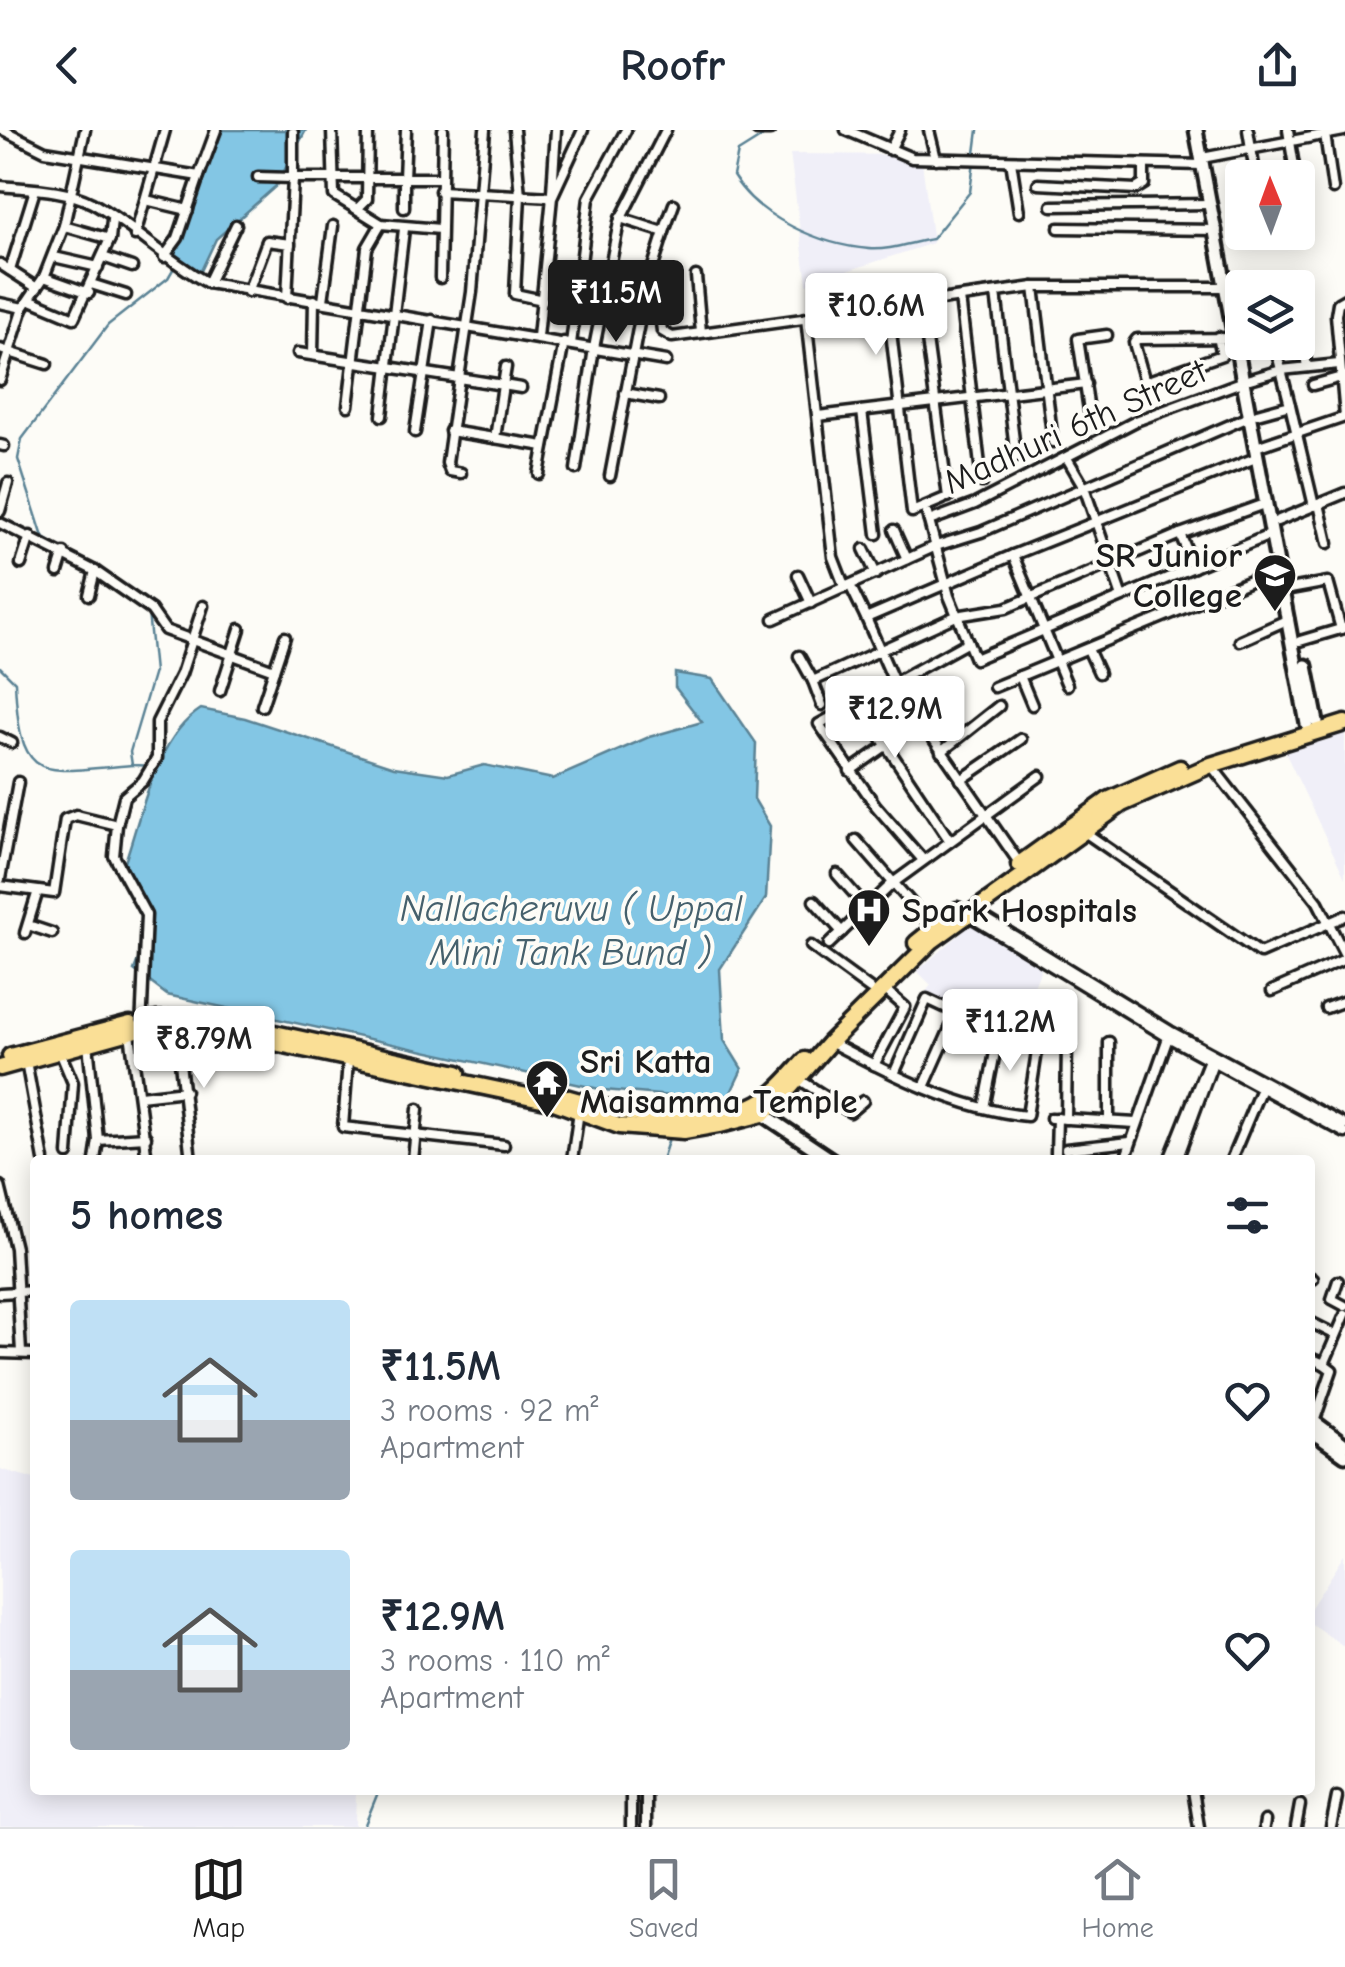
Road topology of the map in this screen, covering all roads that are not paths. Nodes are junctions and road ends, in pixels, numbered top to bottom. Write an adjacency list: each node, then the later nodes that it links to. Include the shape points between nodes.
1 (2, 130): 29 (street, via 45,151)
2 (84, 130): 29 (street)
3 (164, 130): 36 (street)
4 (216, 130): 37 (street)
5 (332, 130): 43 (street)
6 (368, 130): 40 (street)
7 (406, 130): 41 (street)
8 (443, 130): 42 (street)
9 (485, 130): 49 (street)
10 (514, 130): 51 (street)
11 (556, 130): 52 (street)
12 (583, 130): 52 (street)
13 (626, 130): 116 (street, via 589,198)
14 (666, 130): 61 (street)
15 (757, 130): 16 (street)
16 (770, 130)
17 (900, 130): 28 (street)
18 (929, 130): 30 (street)
19 (1199, 130): 31 (street)
20 (1248, 130): 27 (street)
21 (1288, 130): 26 (street)
22 (853, 131): 28 (street)
23 (1344, 131): 25 (street)
24 (293, 132): 39 (street)
25 (1325, 132): 26 (street); 46 (street)
26 (1289, 141): 27 (street); 33 (street)
27 (1251, 147): 31 (street); 32 (street)
28 (890, 150): 30 (street)
29 (82, 155): 36 (street); 50 (street)
30 (936, 158): 34 (street)
31 (1204, 160): 35 (street); 55 (street); 81 (street)
32 (1253, 160)
33 (1293, 160)
34 (1012, 161): 35 (street); 60 (street)
35 (1144, 164): 44 (street, via 1144,184 1136,188)
36 (152, 168): 37 (street); 53 (street)
37 (199, 176): 59 (street)
38 (258, 177): 39 (street)
39 (292, 178): 43 (street); 74 (street)
40 (369, 178): 41 (street); 43 (street); 58 (street, via 366,202)
41 (404, 178): 42 (street); 57 (street)
42 (440, 178): 48 (street)
43 (333, 179): 58 (street, via 334,195)
44 (1038, 184)
45 (0, 186): 47 (street)
46 (1333, 189)
47 (35, 190): 50 (street); 80 (street)
48 (440, 191): 49 (street); 69 (street)
49 (479, 191): 51 (street); 109 (street)
50 (72, 195): 62 (street); 65 (street)
51 (520, 195): 52 (street); 99 (street, via 515,294)
52 (552, 197): 99 (street)
53 (146, 200): 59 (street); 72 (street)
54 (674, 204): 71 (street)
55 (1212, 204): 56 (street); 70 (street)
56 (1052, 206)
57 (404, 208)
58 (357, 209): 63 (street)
59 (188, 210): 76 (street)
60 (1020, 212)
61 (620, 218): 71 (street); 117 (street)
62 (112, 220): 72 (street); 73 (street)
63 (381, 224): 68 (street); 105 (street, via 368,248)
64 (236, 225): 87 (street)
65 (64, 226): 73 (street); 75 (street)
66 (333, 226): 100 (street)
67 (1059, 228): 70 (street)
68 (404, 229): 69 (street); 106 (street)
69 (440, 229): 86 (street)
70 (1217, 230): 82 (street)
71 (664, 232): 83 (street)
72 (135, 235): 76 (street)
73 (110, 238): 77 (street)
74 (290, 244): 92 (street, via 267,241); 95 (street)
75 (54, 256): 77 (street); 85 (street)
76 (164, 257): 87 (street)
77 (101, 262): 79 (street); 90 (street)
78 (0, 264): 80 (street)
79 (132, 267)
80 (10, 270): 89 (street)
81 (1227, 270)
82 (1225, 272)
83 (651, 274): 110 (street, via 664,334); 120 (street)
84 (696, 276): 110 (street)
85 (44, 277): 89 (street); 90 (street)
86 (440, 278)
87 (208, 283): 92 (street)
88 (1034, 287): 91 (street); 93 (street); 141 (street)
89 (37, 288): 98 (street)
90 (90, 288): 94 (street); 98 (street, via 74,318)
91 (1225, 288)
92 (248, 292): 95 (street)
93 (996, 292): 96 (street); 143 (street)
94 (126, 295)
95 (286, 298): 100 (street)
96 (960, 298): 101 (street); 145 (street)
97 (1345, 299): 114 (street, via 1336,308)
98 (32, 300): 104 (street)
99 (543, 300): 112 (street)
100 (319, 301): 105 (street); 121 (street)
101 (922, 302): 103 (street); 147 (street)
102 (0, 303): 104 (street)
103 (888, 306): 107 (street); 148 (street)
104 (24, 308): 118 (street)
105 (358, 309): 106 (street); 126 (street)
106 (396, 314): 108 (street); 129 (street)
107 (806, 318): 110 (street); 154 (street)
108 (432, 320): 109 (street); 133 (street)
109 (468, 325): 112 (street); 134 (street)
110 (701, 332)
111 (1107, 335): 138 (street, via 1080,336)
112 (538, 337): 116 (street)
113 (1218, 337): 113 (street, via 1137,338 1144,382 1222,354); 115 (street)
114 (1341, 337): 128 (street)
115 (1225, 338)
116 (568, 343): 117 (street); 162 (street)
117 (594, 348): 120 (street); 166 (street)
118 (4, 350): 127 (street); 136 (street)
119 (298, 353): 121 (street)
120 (633, 354): 125 (street); 144 (street)
121 (313, 356): 126 (street)
122 (1244, 360): 137 (street)
123 (1278, 360): 132 (street)
124 (1306, 360): 131 (street)
125 (666, 361)
126 (352, 362): 129 (street); 150 (street)
127 (47, 364)
128 (1339, 364): 131 (street, Madhuri 6th Street); 135 (street)
129 (390, 367): 133 (street); 153 (street)
130 (506, 367): 139 (street)
131 (1307, 367): 132 (street, Madhuri 6th Street)
132 (1281, 370): 137 (street, Madhuri 6th Street); 149 (street)
133 (423, 372): 134 (street); 158 (street)
134 (459, 378): 139 (street); 157 (street)
135 (1342, 378): 140 (street); 155 (street)
136 (0, 380)
137 (1247, 380): 152 (street); 165 (street, Madhuri 6th Street, via 1136,421)
138 (1086, 384): 141 (street); 156 (street)
139 (503, 386): 142 (street); 160 (street)
140 (1313, 386)
141 (1044, 387): 143 (street); 161 (street)
142 (521, 388)
143 (1008, 392): 145 (street); 164 (street)
144 (625, 393): 146 (street); 169 (street)
145 (972, 396): 147 (street); 170 (street)
146 (659, 400)
147 (934, 401): 148 (street); 148 (street, via 946,498 912,512)
148 (900, 405): 151 (street)
149 (1290, 405): 152 (street); 159 (street)
150 (348, 406)
151 (862, 411): 154 (street); 181 (street)
152 (1254, 415): 163 (street); 172 (street)
153 (382, 416)
154 (818, 416): 199 (street, via 833,557)
155 (1345, 417): 159 (street)
156 (1091, 423)
157 (450, 431): 160 (street); 167 (street, via 448,468)
158 (415, 432)
159 (1296, 432): 163 (street); 175 (street)
160 (495, 438): 162 (street)
161 (1054, 442)
162 (544, 446): 168 (street)
163 (1259, 449): 174 (street); 177 (street); 179 (street)
164 (1016, 458)
165 (1067, 458): 172 (street); 185 (street, Madhuri 6th Street, via 928,518)
166 (576, 469)
167 (462, 472)
168 (539, 474)
169 (610, 476)
170 (982, 482)
171 (8, 483): 176 (street)
172 (1084, 487): 177 (street); 185 (street)
173 (1345, 494): 175 (street)
174 (1266, 502): 179 (street); 182 (street)
175 (1316, 505): 179 (street); 184 (street)
176 (0, 512)
177 (1098, 523): 188 (street); 190 (street)
178 (0, 524): 183 (street)
179 (1275, 528): 192 (street); 193 (street); 200 (street)
180 (894, 530): 189 (street)
181 (878, 534)
182 (1180, 534): 190 (street); 192 (street)
183 (30, 536): 187 (street); 191 (street)
184 (1328, 543)
185 (936, 546): 189 (street); 198 (street)
186 (864, 549): 196 (street)
187 (64, 553): 194 (street); 195 (street)
188 (1013, 556): 198 (street); 203 (street)
189 (907, 559): 196 (street)
190 (1112, 562): 202 (street); 203 (street)
191 (22, 564)
192 (1194, 567): 202 (street)
193 (1279, 569): 208 (street); 219 (street)
194 (95, 571): 201 (street); 216 (street, via 151,610 161,628)
195 (58, 572)
196 (876, 574): 199 (street)
197 (798, 575): 204 (street)
198 (944, 581): 206 (street); 207 (street)
199 (848, 586): 204 (street); 207 (street)
200 (1290, 589): 211 (street, via 1328,582); 214 (street)
201 (89, 596)
202 (1122, 597): 212 (street)
203 (1030, 598): 206 (street); 212 (street)
204 (811, 603): 209 (street)
205 (203, 606): 216 (street)
206 (956, 616): 217 (street); 218 (street)
207 (866, 618): 218 (street)
208 (1290, 619): 215 (street); 239 (street)
209 (774, 620)
210 (240, 629): 220 (street)
211 (1343, 629): 214 (street)
212 (1043, 632): 217 (street, via 975,659); 222 (street)
213 (285, 638): 223 (street)
214 (1300, 640): 239 (street)
215 (1240, 641)
216 (192, 642): 220 (street); 251 (street, via 157,722 154,762 124,796)
217 (968, 642): 227 (street)
218 (881, 648): 226 (street); 227 (street)
219 (1088, 649): 222 (street); 224 (street)
220 (231, 656): 223 (street); 230 (street)
221 (799, 656): 226 (street)
222 (1056, 662): 225 (street); 228 (street)
223 (274, 670): 234 (street)
224 (1099, 672)
225 (1020, 676): 229 (street); 232 (street)
226 (813, 681): 233 (street)
227 (894, 682): 231 (street); 237 (street)
228 (1067, 684)
229 (994, 687)
230 (220, 690)
231 (856, 700): 243 (street); 246 (street, via 820,724)
232 (1032, 704)
233 (822, 705)
234 (262, 706)
235 (999, 706): 244 (street)
236 (1345, 713): 239 (highway)
237 (921, 722): 243 (street); 244 (street)
238 (1345, 722): 245 (highway)
239 (1312, 723): 245 (highway)
240 (0, 737): 242 (street)
241 (1020, 739): 248 (street)
242 (12, 744)
243 (883, 746): 246 (street); 254 (street)
244 (942, 752): 248 (street)
245 (1200, 766): 252 (highway); 256 (highway, via 1108,800); 265 (street)
246 (850, 771): 255 (street)
247 (1040, 776): 250 (street)
248 (961, 780): 250 (street)
249 (18, 782): 258 (street)
250 (986, 815): 254 (street); 256 (street)
251 (117, 825): 260 (street, via 76,815 65,819 56,891); 277 (street, via 114,856 146,916)
252 (1083, 831): 263 (highway); 265 (street, via 1260,953)
253 (856, 840): 259 (street)
254 (950, 840): 255 (street)
255 (923, 860): 259 (street)
256 (1020, 864): 266 (highway)
257 (837, 874): 262 (street)
258 (0, 882): 260 (street)
259 (893, 883): 262 (street); 266 (street)
260 (38, 894): 268 (street, via 26,929)
261 (814, 902): 267 (street)
262 (866, 907): 267 (street)
263 (969, 912): 272 (highway); 279 (street)
264 (1345, 916): 265 (street)
265 (1331, 924): 271 (street)
266 (932, 928): 272 (highway)
267 (842, 932): 269 (street)
268 (52, 934)
269 (829, 944)
270 (811, 946): 272 (street)
271 (1345, 957): 273 (street)
272 (880, 985): 280 (highway); 290 (street, via 906,1007); 307 (highway, via 776,1091)
273 (1272, 991)
274 (1345, 1000): 275 (street)
275 (1326, 1008)
276 (176, 1027): 277 (highway); 289 (highway); 296 (street)
277 (137, 1028): 283 (highway); 286 (highway); 297 (street); 305 (highway, via 175,1017 220,1021)
278 (999, 1032): 299 (street)
279 (1169, 1034): 287 (street); 306 (street)
280 (830, 1042): 290 (street); 293 (highway)
281 (1067, 1042): 303 (street)
282 (1110, 1042): 304 (street)
283 (88, 1044): 285 (highway); 312 (street)
284 (1038, 1045): 299 (street, via 1026,1116)
285 (60, 1052): 288 (highway); 317 (street, via 73,1083)
286 (0, 1058)
287 (1212, 1058): 295 (street); 316 (street)
288 (26, 1061): 291 (highway); 319 (street)
289 (348, 1062): 301 (highway); 309 (street, via 343,1127)
290 (874, 1065): 292 (street)
291 (0, 1068)
292 (894, 1074): 294 (street); 294 (street, via 927,999 953,1008 957,1013)
293 (800, 1080): 298 (street, via 850,1112); 302 (highway)
294 (924, 1086): 299 (street)
295 (1262, 1086): 308 (street); 310 (street); 327 (street)
296 (185, 1091): 297 (street); 322 (street)
297 (140, 1096): 311 (street)
298 (864, 1101)
299 (984, 1108)
300 (418, 1109): 309 (street)
301 (578, 1111): 305 (highway, via 619,1126); 324 (street)
302 (764, 1114): 307 (highway); 325 (street)
303 (1058, 1118): 304 (street); 318 (street)
304 (1109, 1120): 306 (street)
305 (653, 1123): 307 (highway)
306 (1136, 1123): 313 (street)
307 (684, 1124)
308 (1345, 1125)
309 (416, 1133): 314 (street); 323 (street)
310 (1345, 1133)
311 (146, 1137): 312 (street); 321 (street)
312 (98, 1140): 320 (street)
313 (1130, 1142): 315 (street); 326 (street)
314 (504, 1145)
315 (1066, 1150)
316 (1177, 1153)
317 (68, 1154)
318 (1056, 1154)
319 (43, 1155)
320 (96, 1155)
321 (147, 1155)
322 (191, 1155)
323 (414, 1155)
324 (573, 1155)
325 (825, 1155)
326 (1126, 1155)
327 (1232, 1155)
328 (0, 1186): 331 (street)
329 (1338, 1282): 333 (street, via 1332,1297)
330 (30, 1291): 331 (street)
331 (18, 1292): 332 (street); 337 (street)
332 (0, 1293)
333 (1345, 1306)
334 (1345, 1315): 336 (street)
335 (1315, 1324): 336 (street)
336 (1336, 1335): 341 (street)
337 (21, 1352): 338 (street); 339 (street)
338 (0, 1353)
339 (30, 1353)
340 (1315, 1360): 341 (street)
341 (1324, 1364): 342 (street, via 1332,1372)
342 (1315, 1414)
343 (1315, 1427): 344 (street)
344 (1344, 1445)
345 (631, 1795): 350 (street)
346 (646, 1795): 351 (street)
347 (1193, 1795): 352 (street)
348 (1337, 1797): 354 (street)
349 (1300, 1805): 353 (street)
350 (631, 1827)
351 (646, 1827)
352 (1199, 1827)
353 (1296, 1827)
354 (1331, 1827)

